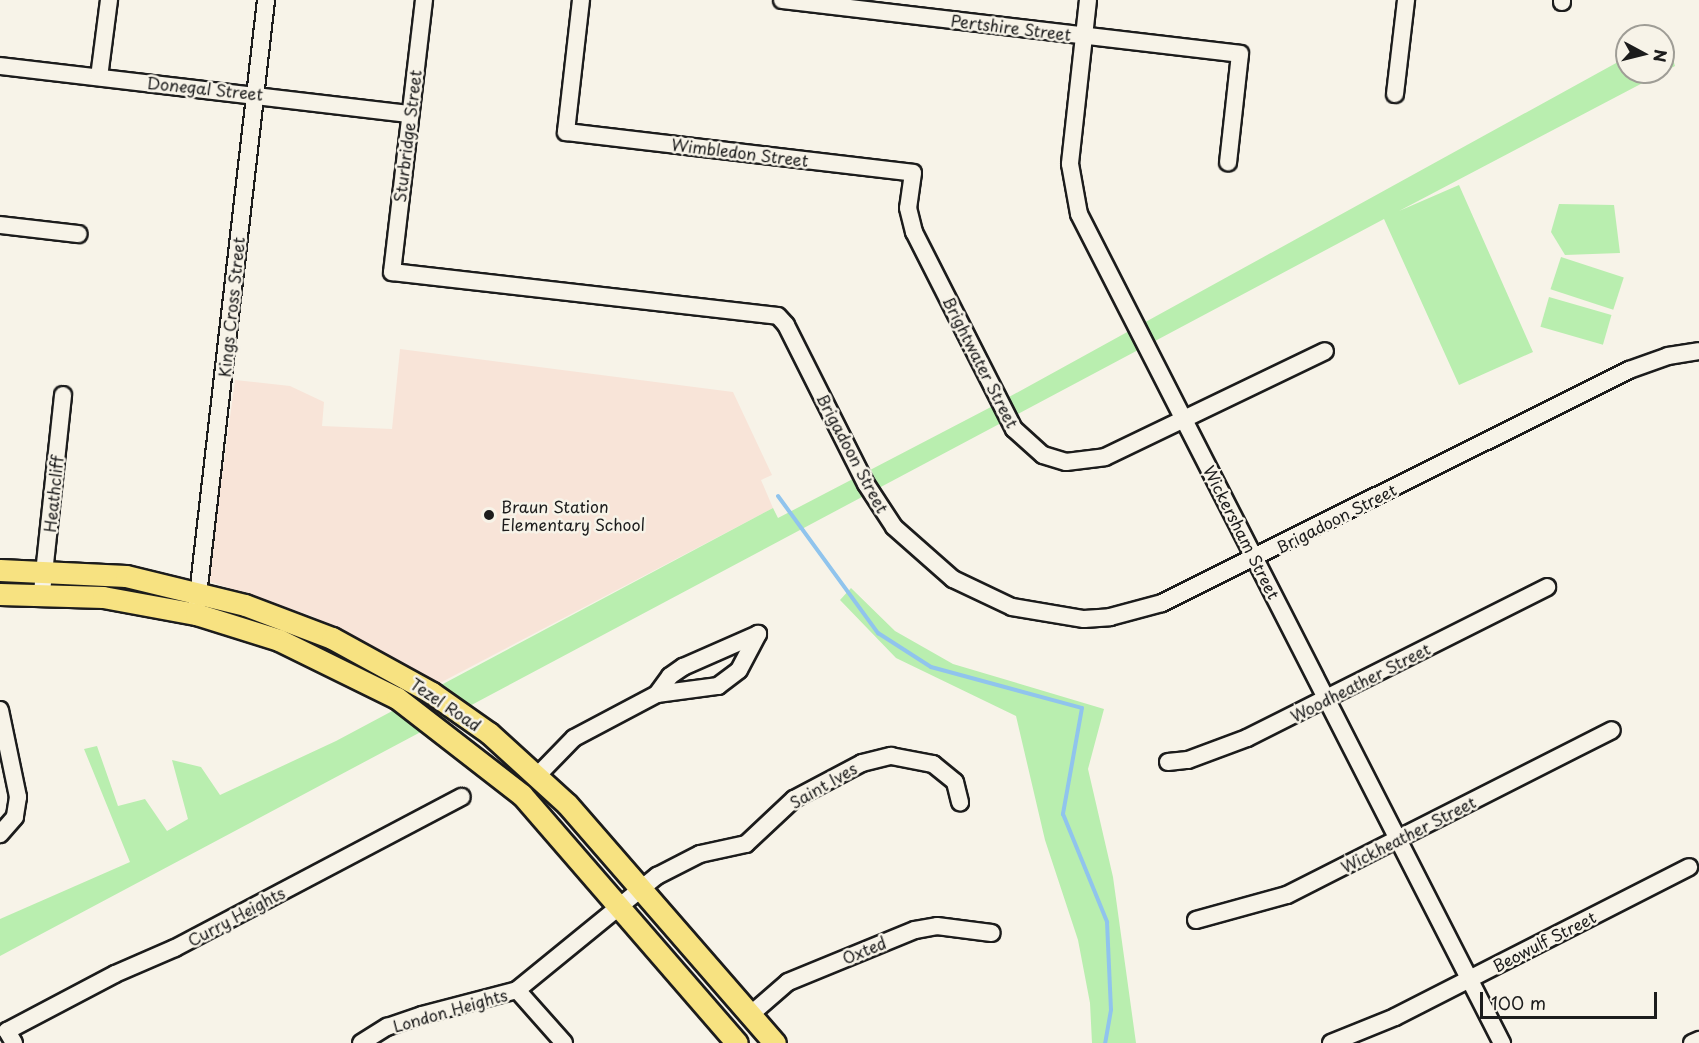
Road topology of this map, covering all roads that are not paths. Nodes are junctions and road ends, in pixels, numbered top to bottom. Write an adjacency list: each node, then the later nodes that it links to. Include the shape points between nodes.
1 (109, 0): 10 (street)
2 (266, 0): 11 (street, Kings Cross Street)
3 (424, 0): 13 (street, Sturbridge Street)
4 (581, 0): 15 (street, Wimbledon Street, via 566,132)
5 (782, 0): 8 (street, Pertshire Street)
6 (1088, 0): 8 (street, Wickersham Street)
7 (1406, 0): 12 (street)
8 (1083, 36): 14 (street, Pertshire Street, via 1240,54); 22 (street, Wickersham Street, via 1070,164 1073,196)
9 (0, 66): 10 (street, Donegal Street)
10 (99, 77): 11 (street, Donegal Street)
11 (255, 94): 13 (street, Donegal Street); 29 (street, Kings Cross Street)
12 (1395, 94)
13 (409, 114): 18 (street, Sturbridge Street)
14 (1228, 162)
15 (913, 173): 22 (street, Brightwater Street, via 908,208 914,232 1014,429 1030,447 1066,462 1098,460)
16 (0, 225): 17 (street)
17 (78, 234)
18 (392, 272): 23 (street, Brigadoon Street, via 778,316 866,484 894,527 933,565 995,602 1058,617 1110,617 1162,603)
19 (1325, 351): 22 (street, Brightwater Street)
20 (1699, 351): 23 (street, Brigadoon Street, via 1668,356 1629,370)
21 (63, 395): 25 (street, Heathcliff)
22 (1183, 419): 23 (street, Wickersham Street)
23 (1256, 558): 31 (street, Wickersham Street)
24 (0, 570): 25 (main road, Tezel Road)
25 (45, 570): 27 (street, Heathcliff); 29 (main road, Tezel Road, via 126,576)
26 (1547, 587): 31 (street, Woodheather Street)
27 (42, 592): 28 (main road, Tezel Road); 29 (main road, Tezel Road)
28 (0, 594)
29 (198, 603): 35 (main road, Tezel Road, via 291,621 382,662 489,733); 42 (main road, Tezel Road, via 397,698 522,795)
30 (657, 694): 30 (street, via 718,686 739,670 758,634 683,667 670,676); 35 (street, via 574,738)
31 (1328, 699): 34 (street, Woodheather Street, via 1221,750); 39 (street, Wickersham Street)
32 (0, 710): 38 (street, via 18,797 15,817)
33 (1612, 730): 39 (street, Wickheather Street)
34 (1168, 762)
35 (537, 776): 41 (main road, Tezel Road, via 567,804)
36 (462, 797): 48 (street, Curry Heights, via 175,948 115,974)
37 (960, 802): 41 (street, Saint Ives, via 956,782 933,764 913,758 878,757 794,799 746,844 678,862)
38 (0, 834)
39 (1399, 839): 43 (street, Wickheather Street, via 1287,895); 45 (street, Wickersham Street)
40 (1689, 867): 45 (street, Beowulf Street)
41 (640, 891): 42 (street, Saint Ives); 47 (main road, Tezel Road)
42 (622, 906): 46 (street, London Heights); 52 (main road, Tezel Road)
43 (1196, 920)
44 (992, 933): 47 (street, Oxted, via 937,926 915,930 788,982)
45 (1470, 979): 54 (street, Beowulf Street); 55 (street, Wickersham Street)
46 (517, 990): 50 (street, London Heights, via 422,1015 387,1027); 51 (street)
47 (750, 1015): 53 (main road, Tezel Road)
48 (11, 1037)
49 (1699, 1040): 56 (street)
50 (361, 1043)
51 (564, 1043)
52 (737, 1043)
53 (775, 1043)
54 (1331, 1043)
55 (1502, 1043)
56 (1692, 1043)

